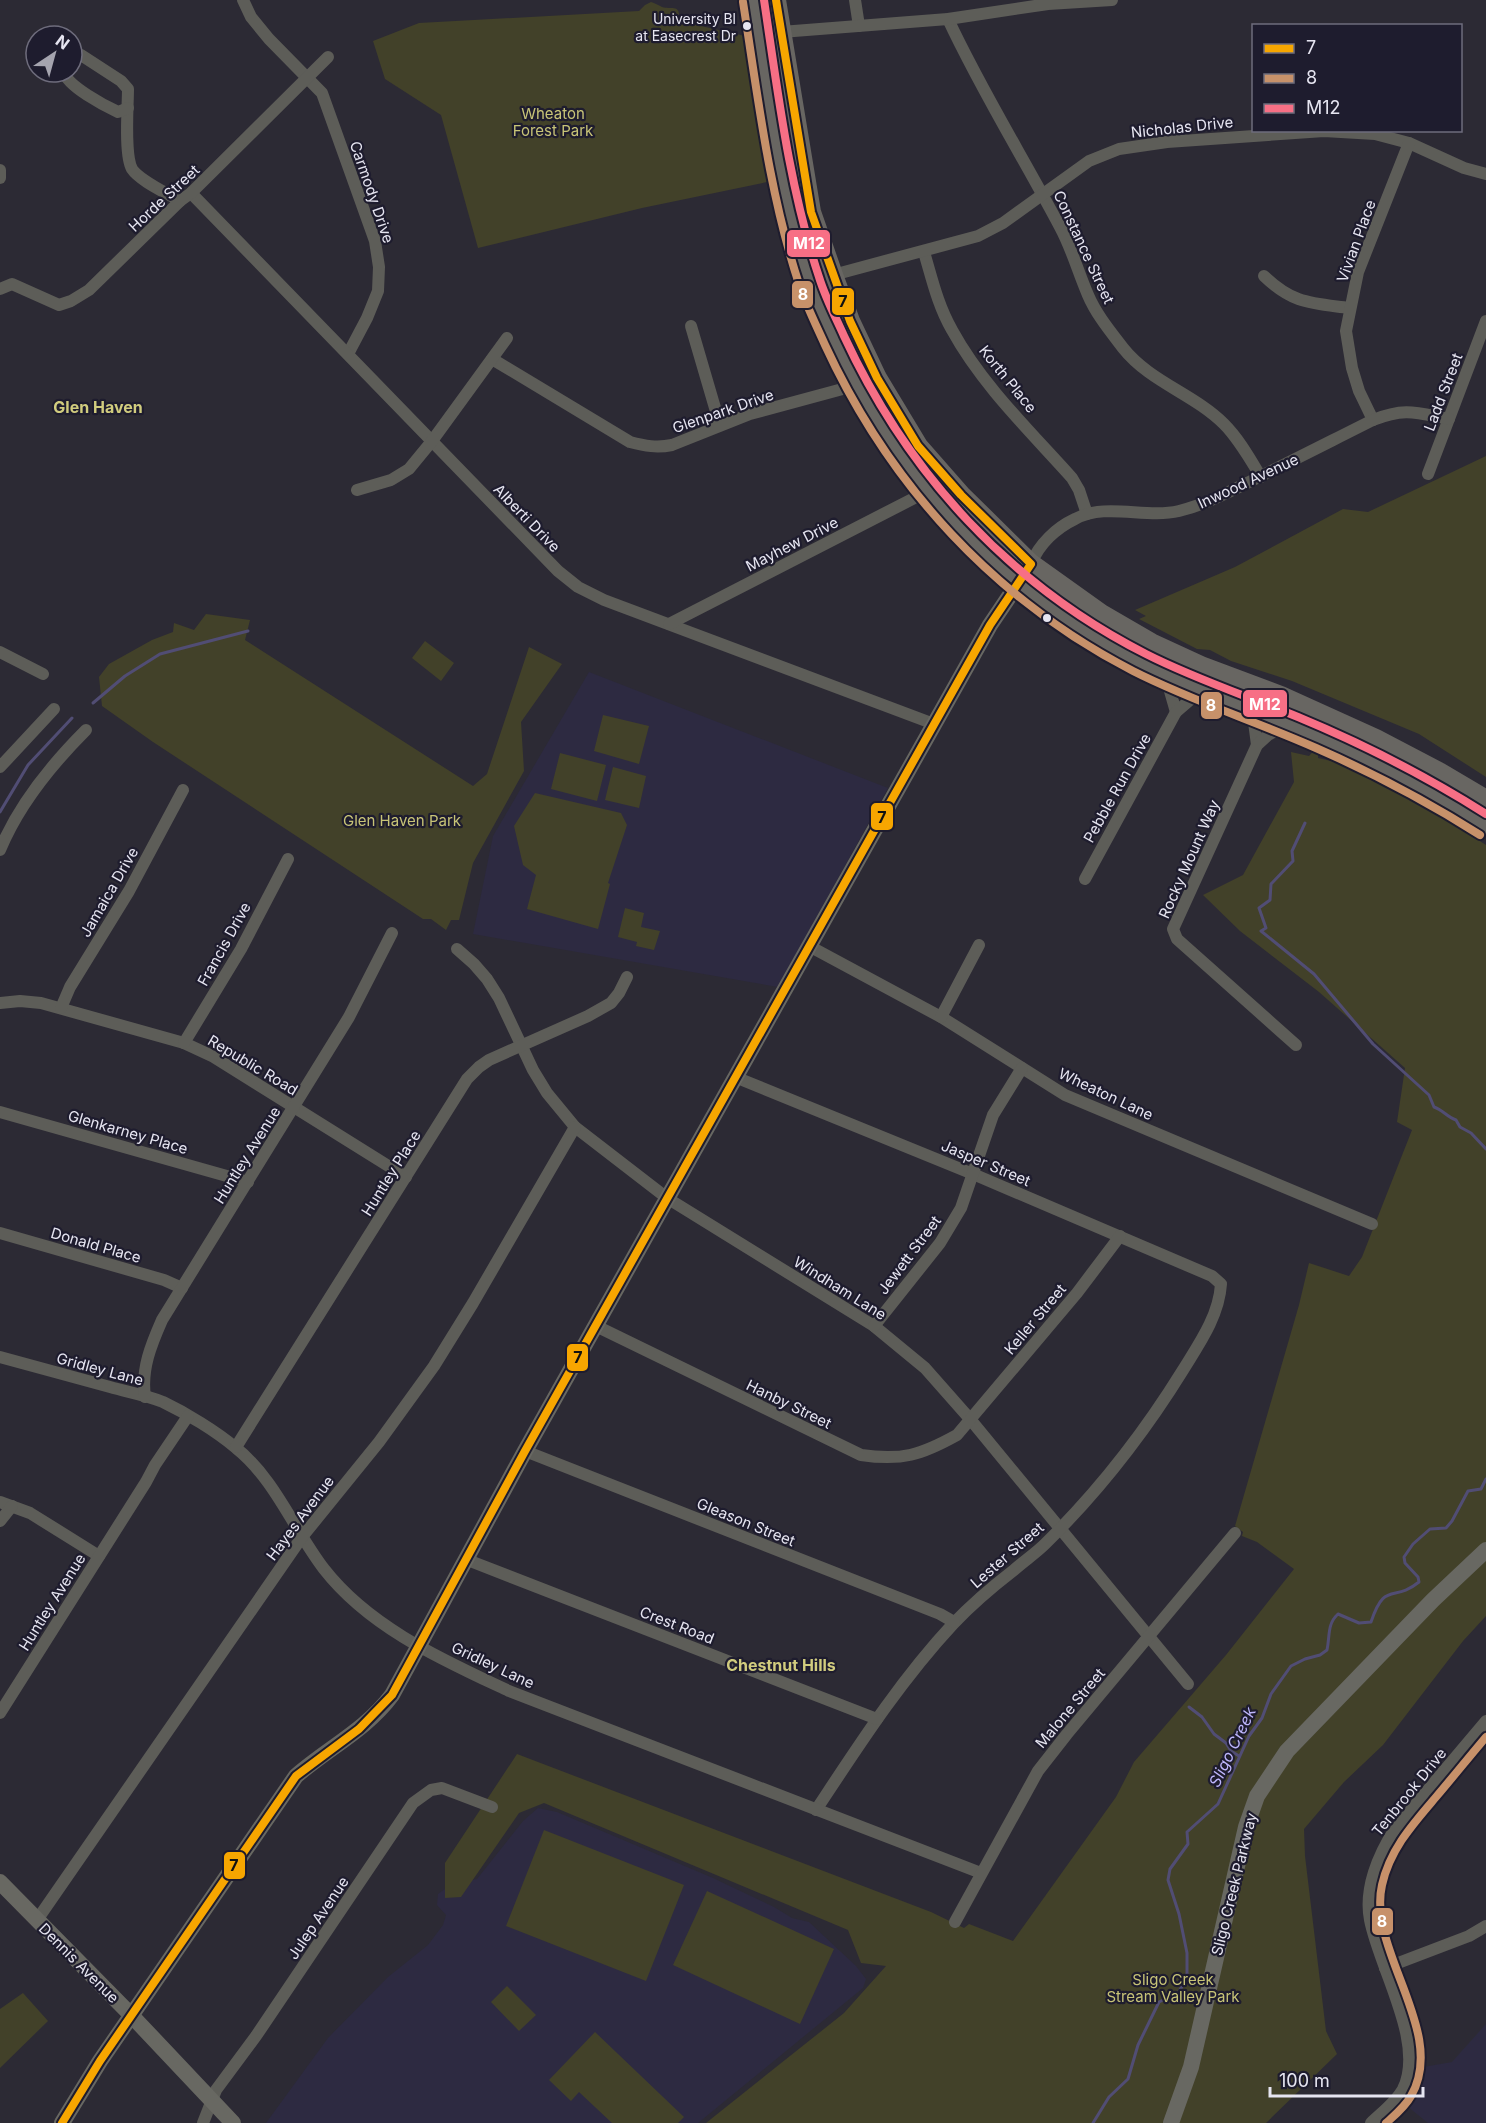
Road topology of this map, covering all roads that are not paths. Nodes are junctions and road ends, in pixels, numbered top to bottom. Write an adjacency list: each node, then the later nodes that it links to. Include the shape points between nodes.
1 (243, 0): 11 (street, Carmody Drive, via 269,39)
2 (753, 0): 34 (main road, via 783,181 796,234 814,293)
3 (776, 0): 8 (main road)
4 (855, 0): 7 (street)
5 (1112, 0): 6 (street, via 1048,4)
6 (948, 19): 7 (street); 21 (street, Constance Street)
7 (859, 26): 8 (street)
8 (781, 32): 24 (main road, via 812,212)
9 (84, 56): 13 (street, via 128,88)
10 (328, 57): 11 (street, Horde Street)
11 (308, 78): 20 (street, Horde Street); 31 (street, Carmody Drive, via 322,93 375,241 379,267 378,291)
12 (72, 84): 13 (street, via 110,109 118,112)
13 (128, 108): 22 (street, via 128,156 132,168)
14 (1298, 132): 21 (street, Nicholas Drive, via 1119,149 1089,161)
15 (1350, 132): 16 (street, Nicholas Drive)
16 (1409, 143): 18 (street, Nicholas Drive); 27 (street, Vivian Place, via 1358,272)
17 (0, 170): 19 (street)
18 (1486, 174)
19 (0, 178)
20 (191, 193): 22 (street, Horde Street); 31 (street, Alberti Drive)
21 (1042, 194): 23 (street, Nicholas Drive, via 978,236); 40 (street, Constance Street, via 1065,236 1088,296 1125,350 1146,372 1224,424)
22 (180, 201): 26 (street, Horde Street, via 88,290 71,301 59,305 12,284)
23 (924, 252): 24 (street, Nicholas Drive); 43 (street, Korth Place, via 952,331 988,384 1072,478)
24 (833, 275): 33 (main road)
25 (1264, 276): 27 (street, via 1294,299)
26 (0, 289)
27 (1349, 308): 36 (street, Vivian Place, via 1346,331 1352,369)
28 (1486, 321): 35 (street, Ladd Street)
29 (691, 326): 37 (street)
30 (507, 338): 32 (street)
31 (348, 354): 38 (street, Alberti Drive)
32 (492, 359): 37 (street, Glenpark Drive, via 630,442 672,445); 38 (street)
33 (876, 378): 34 (street, Glenpark Drive); 44 (main road, via 918,446 960,495)
34 (856, 386): 37 (street, Glenpark Drive); 42 (main road, via 873,417)
35 (1449, 419): 36 (street, Inwood Avenue, via 1408,411 1392,412); 39 (street, Ladd Street)
36 (1373, 420): 40 (street, Inwood Avenue)
37 (720, 425)
38 (432, 441): 41 (street, via 409,469 391,480); 46 (street, Alberti Drive, via 558,571 604,600)
39 (1428, 474)
40 (1261, 477): 43 (street, Inwood Avenue, via 1179,511)
41 (357, 490)
42 (928, 491): 45 (main road); 46 (street, Mayhew Drive)
43 (1087, 514): 44 (street, Inwood Avenue, via 1051,536 1036,551)
44 (1031, 564): 45 (street, Inwood Avenue); 60 (main road, via 1101,615 1151,643 1376,738)
45 (1017, 584): 48 (main road, via 1106,645); 54 (street, Inwood Avenue)
46 (669, 624): 54 (street, Alberti Drive)
47 (0, 652): 49 (street)
48 (1159, 672): 50 (main road); 53 (street, via 1168,684)
49 (43, 674)
50 (1206, 694): 52 (main road); 53 (street, Pebble Run Drive, via 1190,700)
51 (54, 709): 58 (street)
52 (1248, 709): 55 (main road); 57 (street)
53 (1176, 712): 64 (street, Pebble Run Drive)
54 (934, 724): 67 (street, Inwood Avenue)
55 (1288, 724): 57 (street, Rocky Mount Way); 61 (main road, via 1403,778)
56 (86, 730): 62 (street, via 45,774)
57 (1257, 745): 74 (street, Rocky Mount Way, via 1173,929 1177,939)
58 (0, 767)
59 (183, 790): 71 (street, Jamaica Drive)
60 (1486, 800)
61 (1486, 826)
62 (0, 850)
63 (288, 859): 73 (street, Francis Drive, via 241,949)
64 (1085, 879)
65 (392, 933): 78 (street, Huntley Avenue, via 349,1017)
66 (979, 945): 72 (street)
67 (809, 946): 72 (street, Wheaton Lane); 77 (street, Inwood Avenue)
68 (457, 949): 75 (street, Windham Lane, via 487,979)
69 (627, 977): 75 (street, Huntley Place, via 611,1003)
70 (0, 1003): 71 (street, Republic Road, via 20,1001)
71 (61, 1008): 73 (street, Republic Road)
72 (940, 1017): 76 (street, Wheaton Lane)
73 (184, 1043): 78 (street, Republic Road, via 212,1056)
74 (1296, 1045)
75 (521, 1046): 80 (street, Windham Lane, via 547,1093); 82 (street, Huntley Place, via 489,1060 467,1079)
76 (1022, 1068): 81 (street, Jewett Street, via 993,1115); 85 (street, Wheaton Lane, via 1065,1095)
77 (735, 1077): 81 (street, Jasper Street); 84 (street, Inwood Avenue)
78 (294, 1108): 82 (street, Republic Road); 83 (street, Huntley Avenue)
79 (0, 1112): 83 (street, Glenkarney Place)
80 (575, 1127): 84 (street, Windham Lane); 102 (street, Hayes Avenue, via 434,1366)
81 (974, 1174): 87 (street, Jasper Street); 91 (street, Jewett Street, via 961,1208 940,1244)
82 (406, 1177): 96 (street, Huntley Place)
83 (248, 1182): 89 (street, Huntley Avenue)
84 (667, 1198): 90 (street, Inwood Avenue); 91 (street, Windham Lane)
85 (1372, 1224)
86 (0, 1233): 89 (street, Donald Place)
87 (1120, 1236): 88 (street, Jasper Street, via 1212,1276); 95 (street, Keller Street)
88 (1221, 1284): 100 (street, Lester Street, via 1205,1335 1153,1418 1109,1475)
89 (182, 1288): 93 (street, Huntley Avenue, via 150,1346 143,1382)
90 (596, 1326): 95 (street, Hanby Street, via 861,1455 884,1458 930,1450 957,1435); 97 (street, Inwood Avenue)
91 (874, 1326): 95 (street, Windham Lane, via 925,1368)
92 (0, 1357): 93 (street, Gridley Lane)
93 (145, 1396): 94 (street, Gridley Lane)
94 (188, 1416): 96 (street, Gridley Lane); 104 (street, Huntley Avenue)
95 (970, 1419): 100 (street, Windham Lane)
96 (236, 1447): 102 (street, Gridley Lane, via 268,1483)
97 (525, 1451): 105 (street, Inwood Avenue); 106 (street, Gleason Street, via 940,1614)
98 (6, 1504): 99 (street); 104 (street, via 30,1513)
99 (0, 1521)
100 (1059, 1528): 106 (street, Lester Street); 107 (street, Windham Lane)
101 (1235, 1533): 107 (street, Malone Street)
102 (302, 1537): 108 (street, Gridley Lane, via 358,1605); 117 (street, Hayes Avenue)
103 (1486, 1550): 126 (street, Sligo Creek Parkway, via 1287,1751 1257,1796 1246,1827 1191,2067)
104 (99, 1556): 110 (street, Huntley Avenue)
105 (465, 1559): 108 (street, Inwood Avenue); 111 (street, Crest Road)
106 (954, 1623): 111 (street, Lester Street, via 913,1669)
107 (1149, 1638): 109 (street, Windham Lane); 115 (street, Malone Street, via 1038,1771)
108 (418, 1644): 114 (street, Gridley Lane, via 509,1691); 121 (street, Inwood Avenue, via 381,1710 297,1776)
109 (1188, 1684)
110 (0, 1713)
111 (877, 1719): 114 (street, Lester Street)
112 (1486, 1721): 120 (street, Tenbrook Drive, via 1383,1847 1370,1891 1370,1920)
113 (492, 1807): 122 (street, Julep Avenue, via 442,1788 430,1790 413,1803)
114 (816, 1809): 115 (street, Gridley Lane)
115 (981, 1873): 118 (street, Malone Street)
116 (0, 1882): 117 (street, Dennis Avenue)
117 (37, 1920): 121 (street, Dennis Avenue)
118 (955, 1922)
119 (1486, 1926): 120 (street)
120 (1385, 1968): 127 (street, Tenbrook Drive, via 1407,2033 1409,2068 1402,2089)
121 (132, 2016): 122 (street, Dennis Avenue); 123 (street, Inwood Avenue)
122 (212, 2101): 124 (street, Julep Avenue); 125 (street, Dennis Avenue)
123 (62, 2123)
124 (203, 2123)
125 (233, 2123)
126 (1171, 2123)
127 (1371, 2123)

